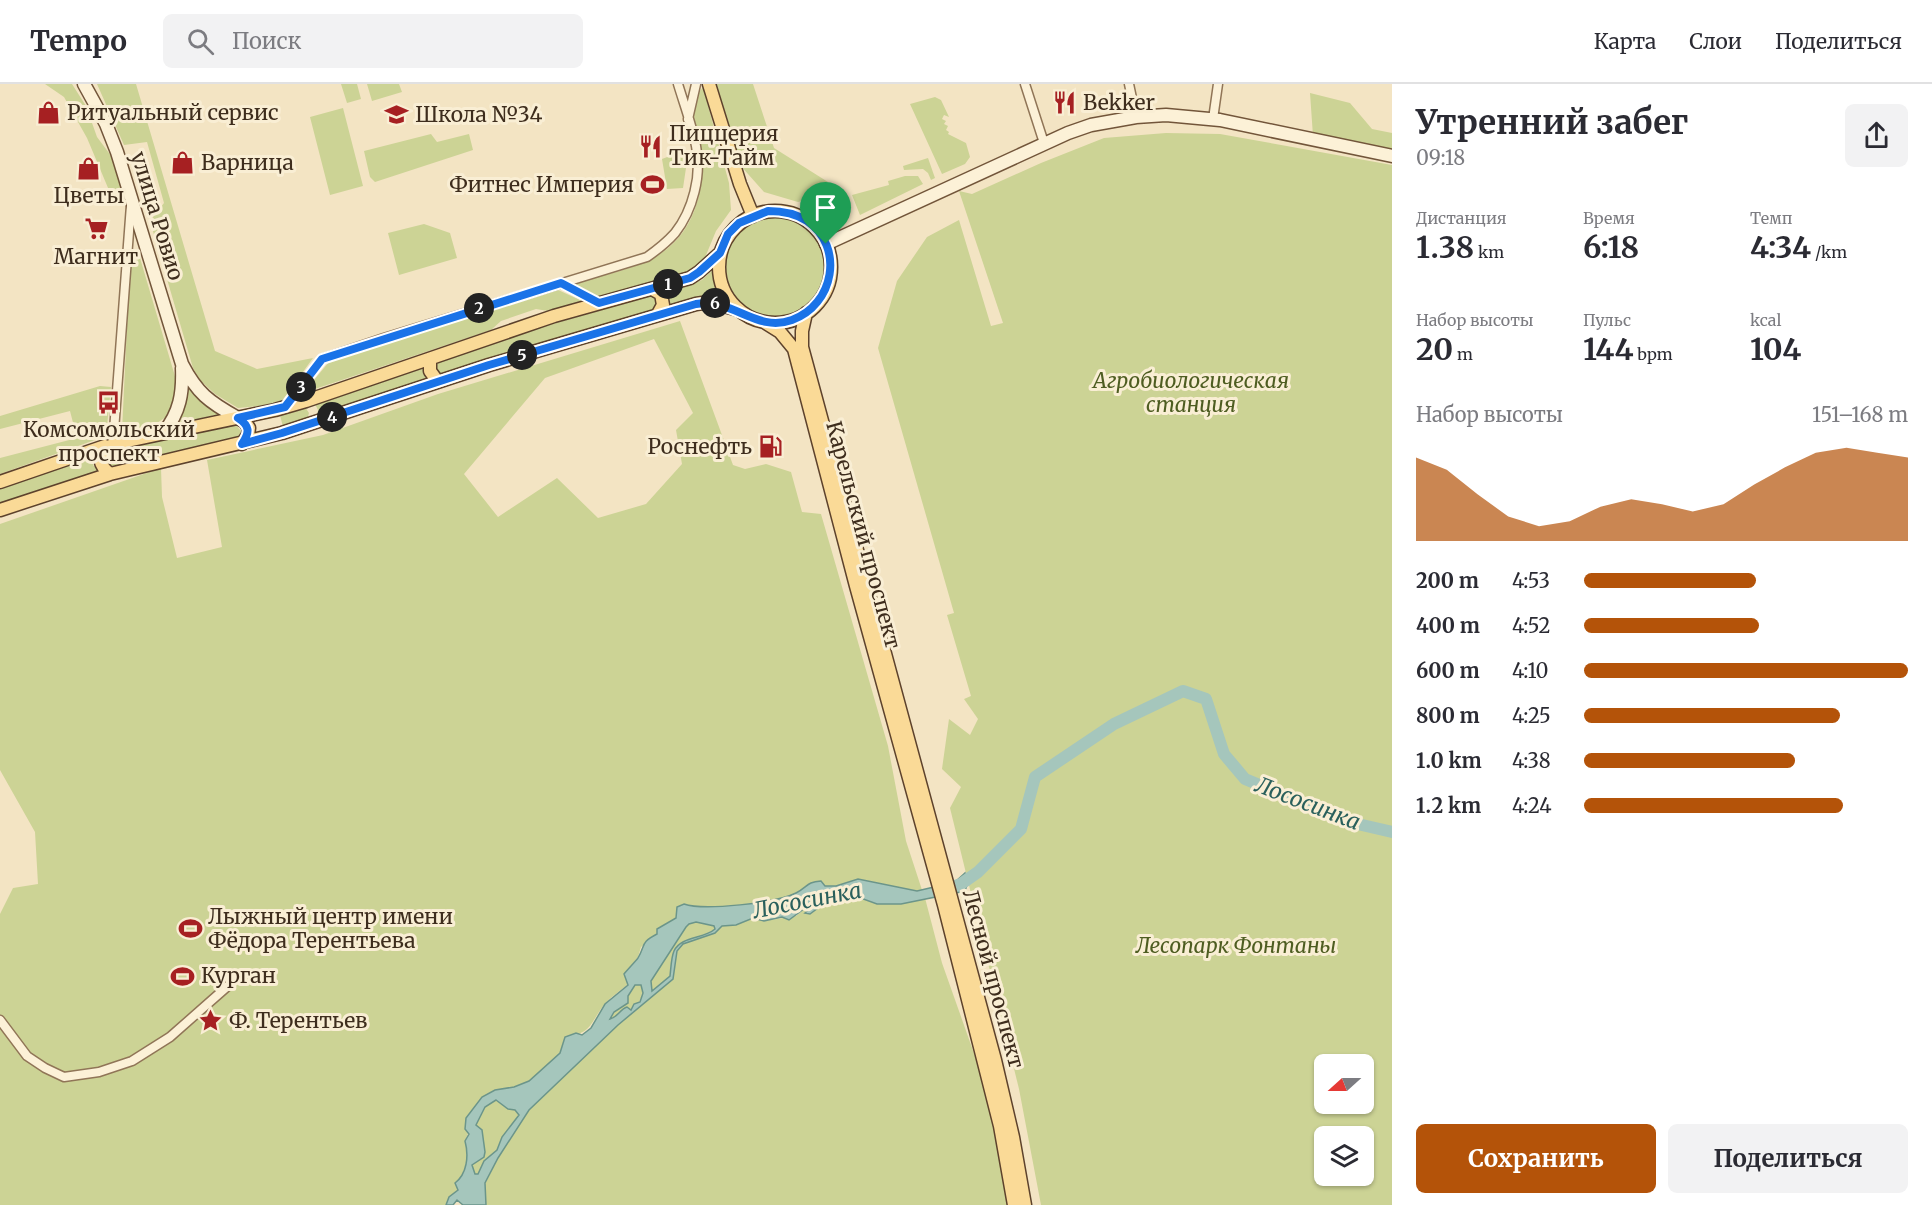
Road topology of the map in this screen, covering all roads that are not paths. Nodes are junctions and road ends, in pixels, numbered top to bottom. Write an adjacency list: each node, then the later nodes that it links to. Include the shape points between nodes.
1 (84, 84): 13 (street, улица Ровио, via 106,124)
2 (678, 84): 9 (street)
3 (696, 84): 9 (street)
4 (709, 84): 14 (main road)
5 (1025, 84): 11 (street)
6 (1129, 84): 8 (street)
7 (1218, 84): 10 (street)
8 (1136, 117): 10 (street); 11 (street, via 1092,125)
9 (688, 119): 17 (street, via 696,146 697,176 689,208 674,234 647,257)
10 (1213, 119): 12 (street)
11 (1044, 143): 15 (street)
12 (1392, 156)
13 (131, 195): 25 (street, улица Ровио); 33 (street)
14 (753, 216): 15 (main road, via 785,211 815,227); 16 (main road, via 728,234)
15 (826, 244): 22 (main road, via 831,261 829,281)
16 (720, 253): 18 (main road, via 690,278); 20 (main road, via 722,282)
17 (561, 283): 19 (street); 28 (street, via 322,359)
18 (652, 289): 19 (main road); 21 (main road, via 661,294 663,305)
19 (599, 303): 24 (main road)
20 (739, 310): 21 (main road, via 709,302); 23 (main road)
21 (658, 314): 26 (main road)
22 (806, 314): 23 (main road, via 783,322); 37 (main road, Карельский проспект, via 802,347)
23 (764, 322): 37 (main road, Карельский проспект, via 780,332 794,349)
24 (430, 359): 26 (main road, via 430,372); 27 (main road)
25 (182, 364): 29 (street, улица Ровио, via 202,394); 31 (street, улица Ровио, via 179,405)
26 (438, 382): 30 (main road)
27 (306, 401): 28 (main road); 30 (main road, via 313,411)
28 (285, 407): 29 (main road)
29 (238, 418): 31 (main road); 32 (main road, via 249,428)
30 (311, 424): 32 (main road)
31 (164, 432): 33 (main road)
32 (242, 444): 34 (main road)
33 (109, 445): 34 (main road, via 99,457 100,464); 35 (main road)
34 (111, 474): 36 (main road)
35 (0, 482)
36 (0, 510)
37 (861, 584): 38 (main road, Карельский проспект)
38 (911, 768): 40 (main road, Лесной проспект)
39 (229, 985): 41 (street, via 170,1037 132,1061 99,1072 64,1077 45,1068 27,1056)
40 (970, 985): 42 (main road, Лесной проспект); 43 (main road, Лесной проспект, via 1013,1137)
41 (0, 1020)
42 (1014, 1205)
43 (1025, 1205)

